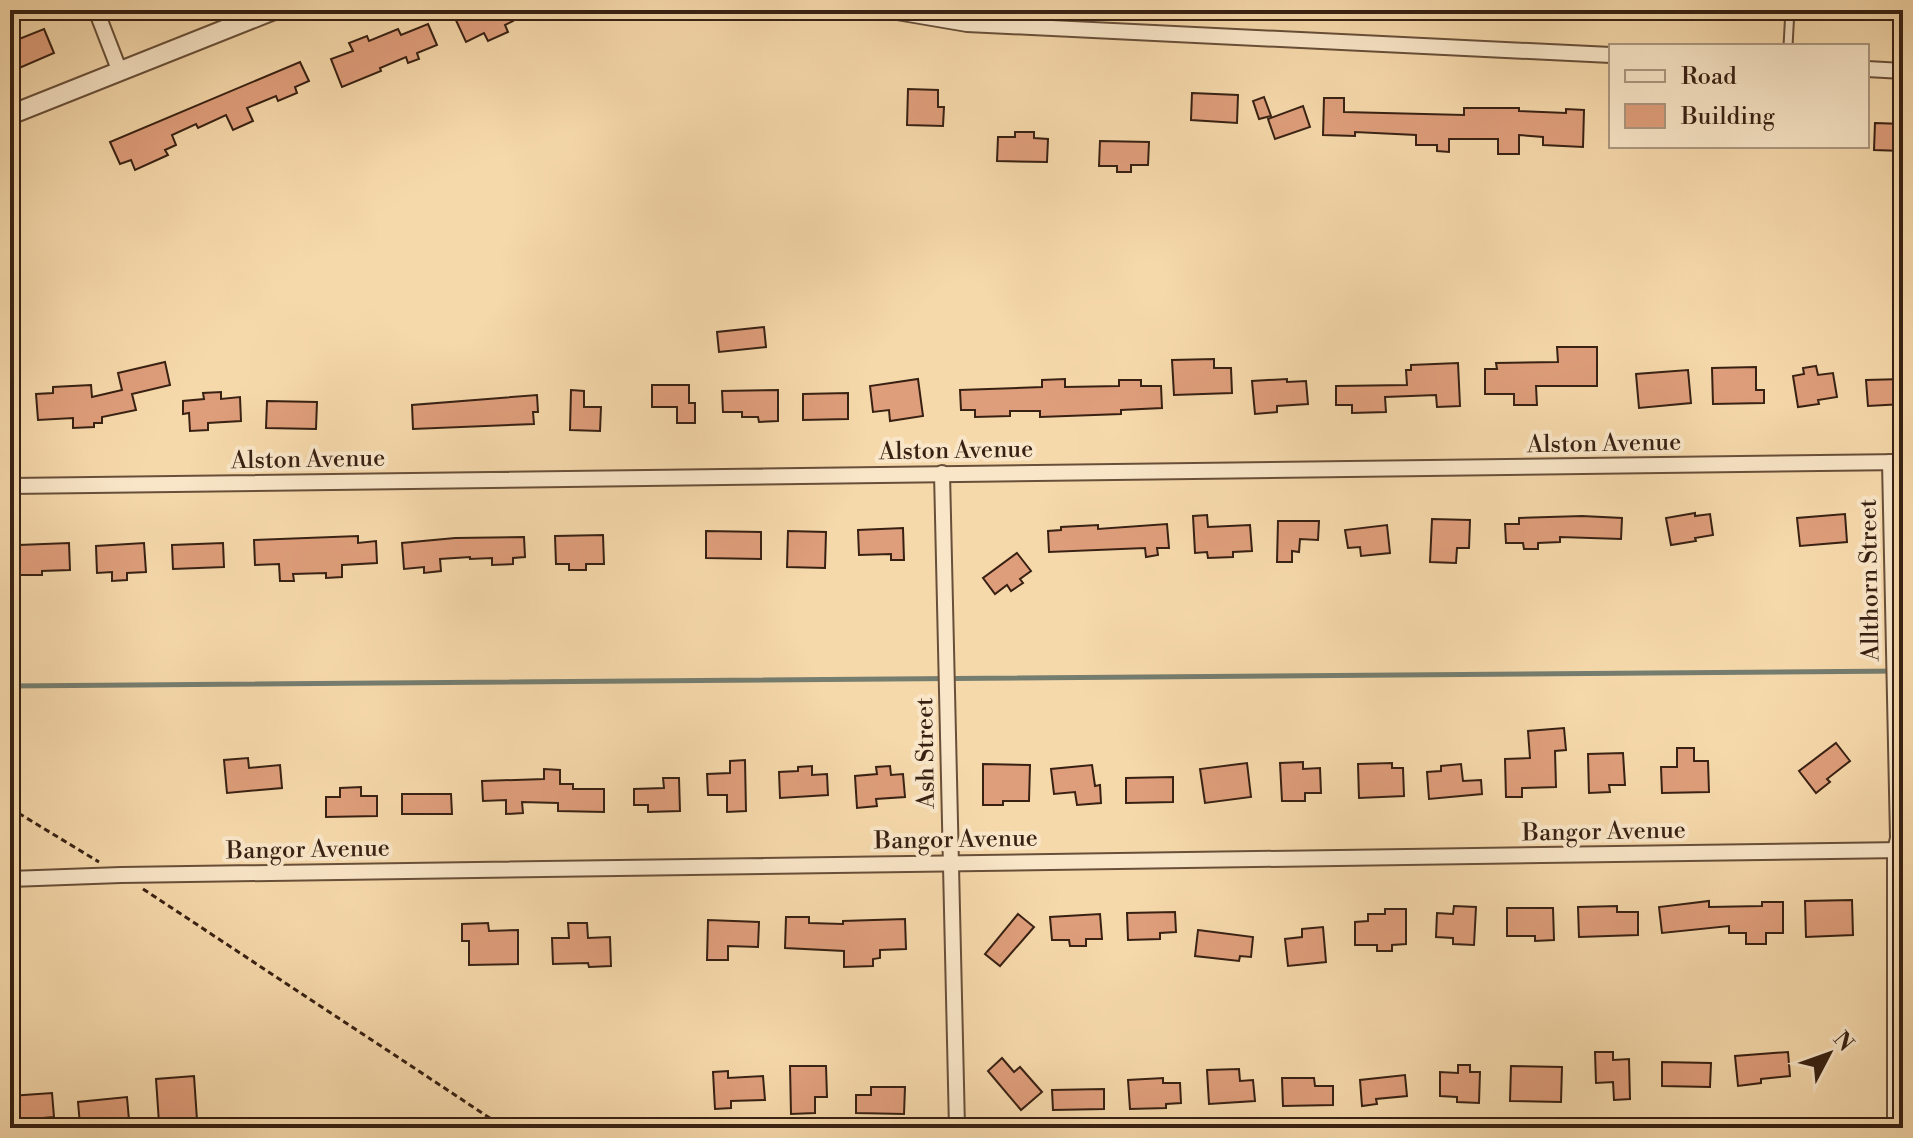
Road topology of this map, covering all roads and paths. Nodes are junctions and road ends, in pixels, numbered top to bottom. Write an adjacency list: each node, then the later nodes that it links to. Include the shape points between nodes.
1 (96, 10): 9 (street)
2 (274, 10): 9 (street)
3 (885, 10): 6 (street, via 967,24)
4 (1790, 10): 5 (lane)
5 (1788, 44)
6 (1609, 55)
7 (1869, 69): 8 (street)
8 (1903, 71)
9 (120, 72): 10 (street)
10 (10, 115)
11 (1897, 462): 12 (street, Alston Avenue); 15 (street, Allthorn Street)
12 (942, 473): 13 (street, Alston Avenue); 16 (street, Ash Street)
13 (10, 486)
14 (10, 808): 17 (path)
15 (1899, 850): 16 (street, Bangor Avenue); 21 (street, Allthorn Street)
16 (951, 862): 17 (street, Bangor Avenue); 20 (street, Ash Street)
17 (121, 875): 18 (street, Bangor Avenue); 19 (path)
18 (10, 879)
19 (505, 1128)
20 (957, 1128)
21 (1895, 1128)

